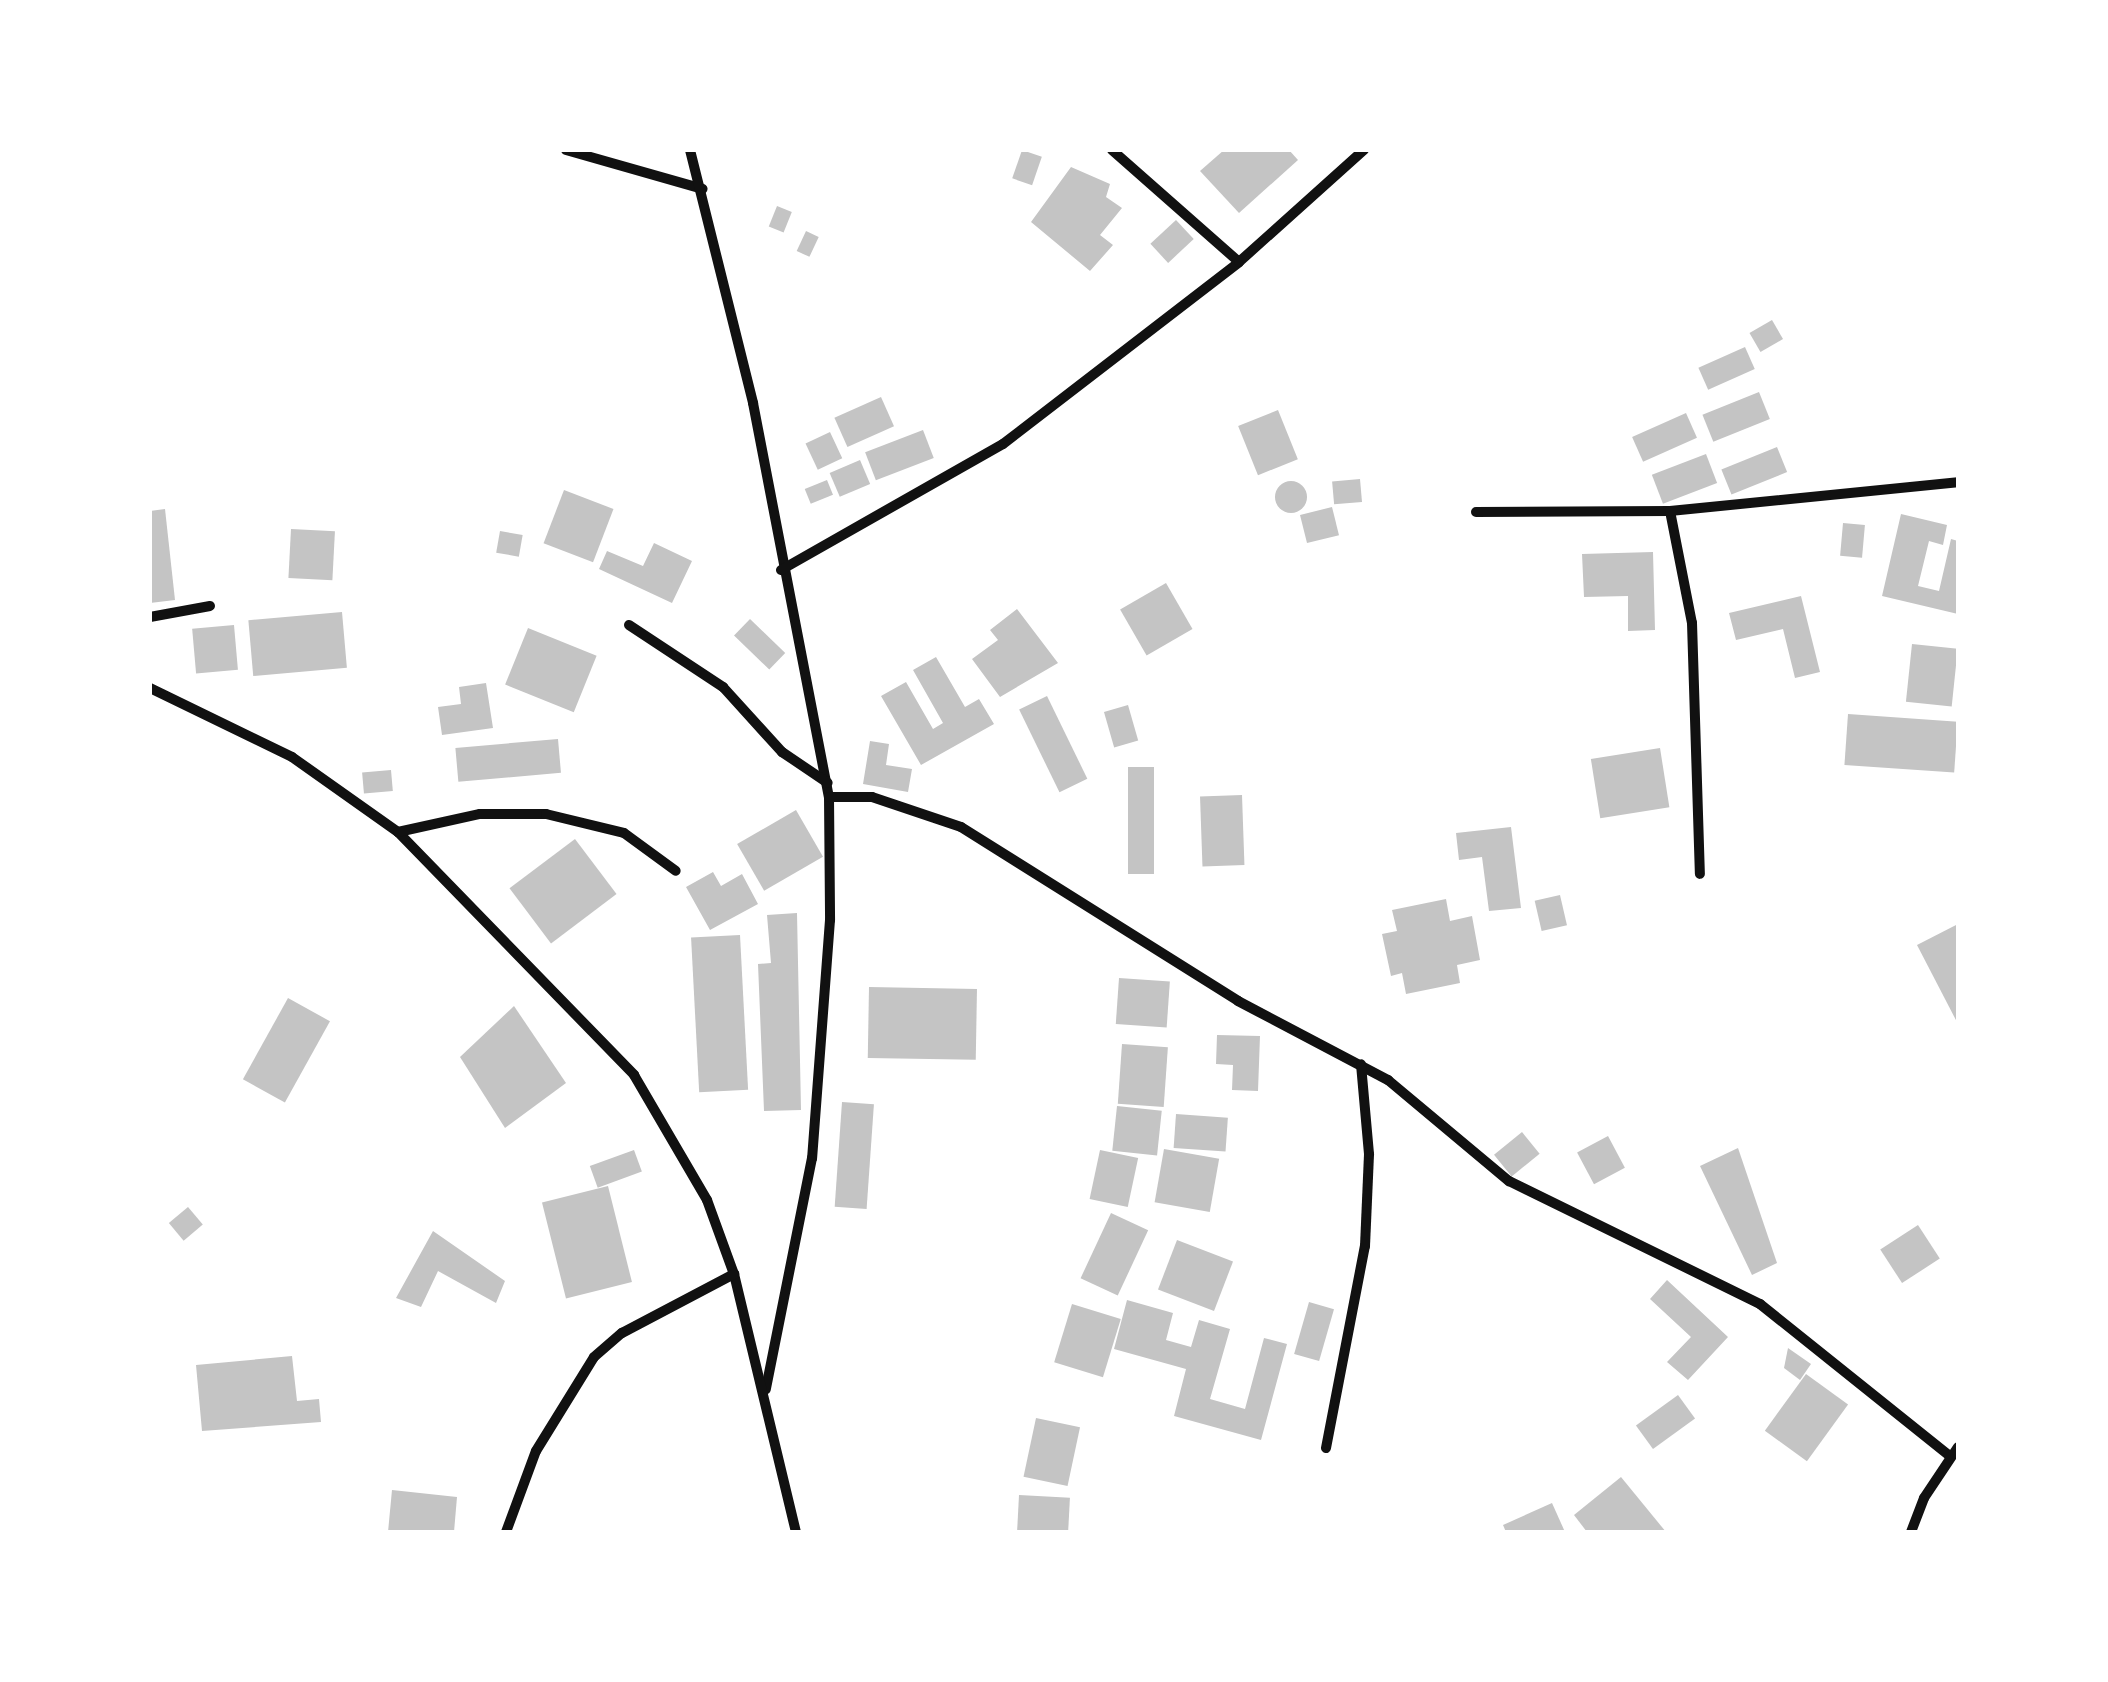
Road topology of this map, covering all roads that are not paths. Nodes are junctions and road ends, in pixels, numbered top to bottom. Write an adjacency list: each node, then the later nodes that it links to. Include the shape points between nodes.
1 (566, 150): 5 (street)
2 (690, 150): 5 (street)
3 (1112, 150): 6 (street)
4 (1364, 150): 6 (street)
5 (703, 188): 10 (street, via 753,403)
6 (1239, 262): 10 (street, via 1003,444)
7 (1958, 482): 8 (street)
8 (1670, 511): 9 (street); 19 (street, via 1692,622)
9 (1476, 512)
10 (781, 570): 15 (street)
11 (210, 606): 12 (street)
12 (150, 617)
13 (629, 625): 15 (street, via 723,687 782,752)
14 (150, 688): 17 (street, via 292,757)
15 (828, 784): 16 (street)
16 (830, 796): 20 (street, via 872,797 961,827 1238,1001); 22 (street, via 830,920 812,1158)
17 (398, 832): 18 (street, via 480,814 546,814 624,833); 21 (street, via 634,1074 707,1200)
18 (676, 871)
19 (1700, 874)
20 (1361, 1064): 23 (street, via 1366,1246); 24 (street, via 1509,1182 1760,1304)
21 (734, 1274): 22 (street); 25 (street, via 622,1333 594,1356 536,1451)
22 (766, 1390): 26 (street)
23 (1326, 1448)
24 (1954, 1451): 27 (street)
25 (506, 1532)
26 (796, 1532)
27 (1911, 1532)

